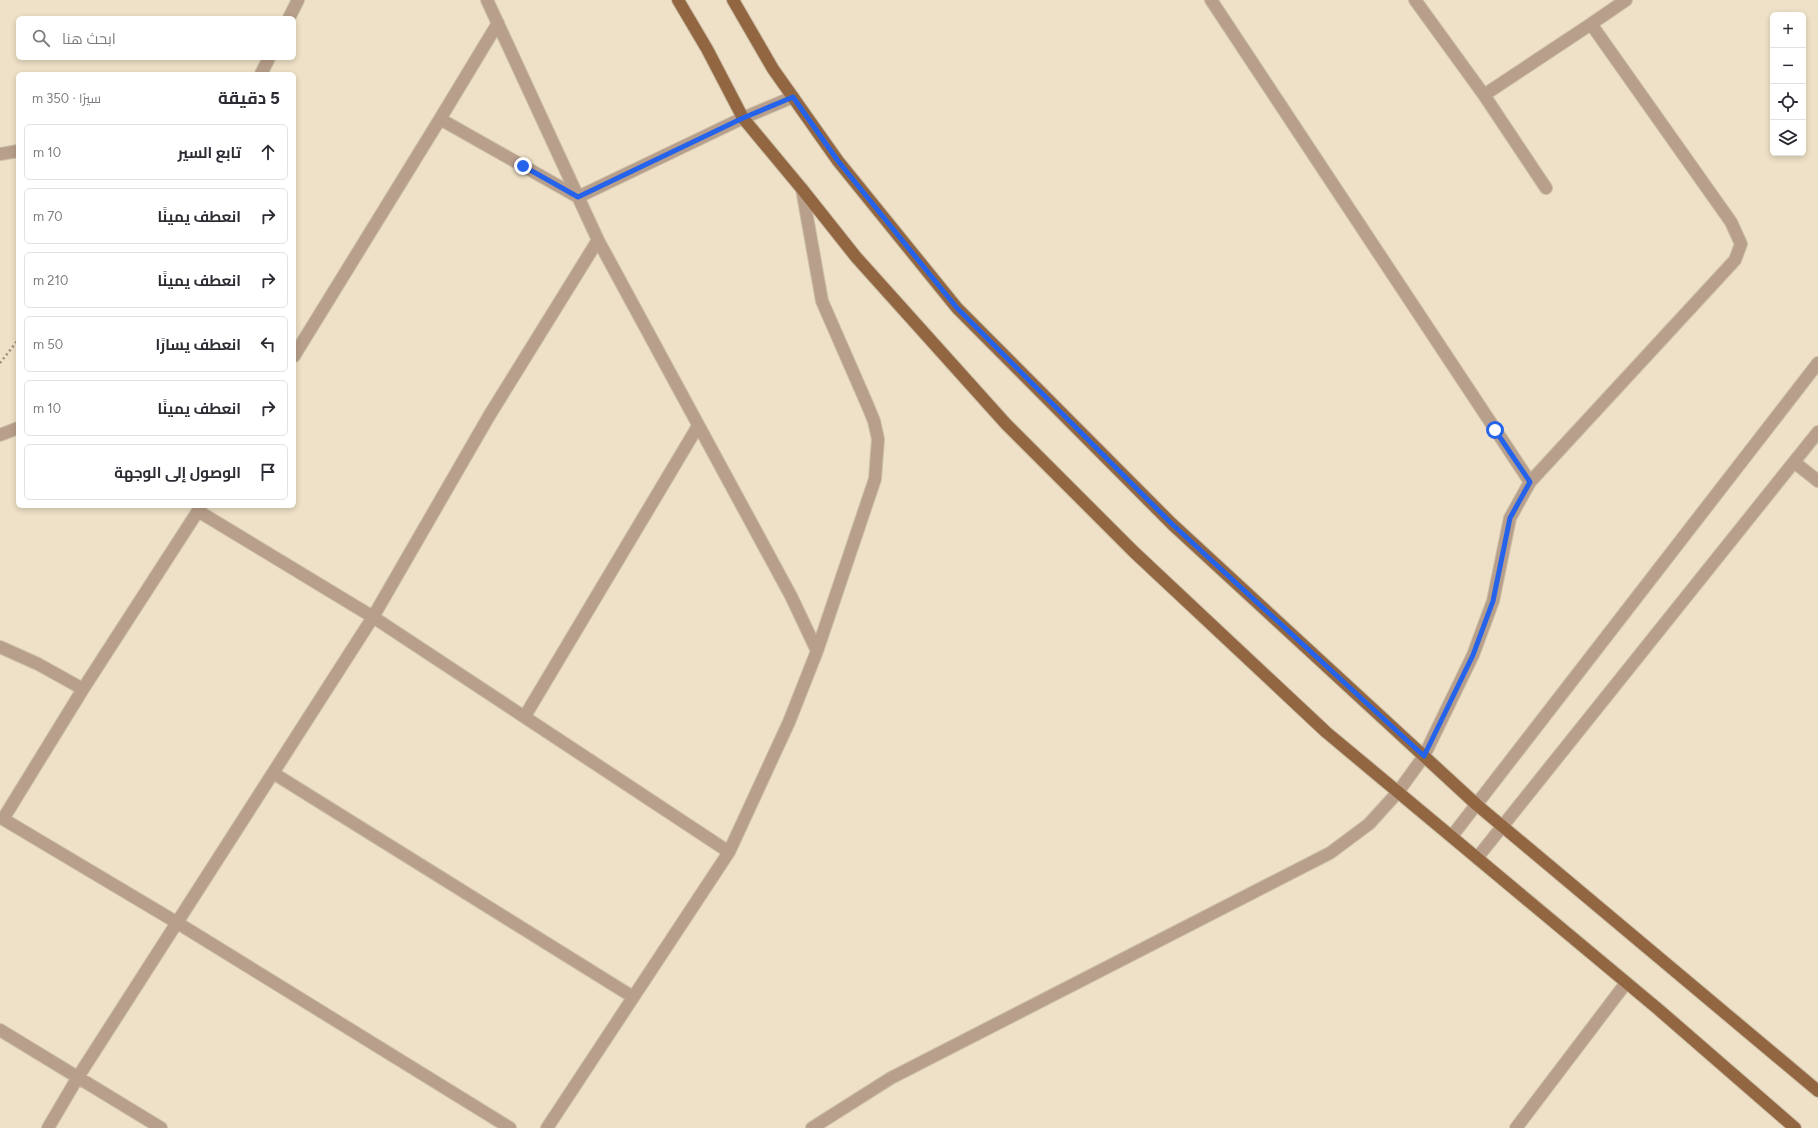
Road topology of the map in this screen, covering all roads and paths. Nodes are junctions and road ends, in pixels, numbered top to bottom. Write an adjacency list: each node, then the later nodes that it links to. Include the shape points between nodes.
1 (298, 0): 8 (street)
2 (486, 0): 9 (street)
3 (678, 0): 15 (main road)
4 (733, 0): 14 (main road, via 773,69)
5 (1211, 0): 33 (street)
6 (1416, 0): 13 (street)
7 (1626, 0): 10 (street)
8 (290, 16)
9 (498, 23): 16 (street); 21 (street)
10 (1591, 24): 13 (street); 33 (street, via 1727,216 1741,244 1735,260)
11 (268, 60): 12 (street)
12 (261, 72)
13 (1484, 95): 19 (street)
14 (793, 97): 15 (street); 40 (main road, via 838,161 957,308 1172,524)
15 (743, 118): 20 (main road); 21 (street)
16 (440, 119): 21 (street); 24 (street)
17 (16, 151): 18 (street)
18 (0, 154)
19 (1546, 188)
20 (802, 189): 37 (street, via 822,301 869,410 878,439 874,479); 42 (main road, via 856,257 1012,430 1134,552 1326,732)
21 (578, 197): 22 (street)
22 (598, 240): 27 (street); 35 (street, via 489,416)
23 (16, 343): 25 (path)
24 (296, 353)
25 (0, 363)
26 (1818, 363): 43 (street)
27 (698, 426): 37 (street, via 791,596); 39 (street)
28 (16, 429): 30 (street)
29 (1818, 432): 31 (street)
30 (0, 434)
31 (1794, 462): 32 (street); 45 (street)
32 (1818, 481)
33 (1530, 482): 40 (street, via 1510,518 1493,601 1473,655)
34 (200, 508): 35 (street); 38 (street)
35 (373, 617): 39 (street); 41 (street)
36 (0, 646): 38 (street)
37 (817, 650): 47 (street, via 788,722)
38 (83, 689): 44 (street)
39 (525, 716): 47 (street)
40 (1424, 756): 42 (street); 43 (main road)
41 (273, 773): 49 (street); 51 (street)
42 (1398, 792): 46 (main road); 59 (street, via 1369,824 1330,853 891,1078)
43 (1477, 805): 45 (main road); 46 (street)
44 (2, 818): 49 (street)
45 (1503, 824): 48 (street); 54 (main road)
46 (1452, 836): 48 (main road)
47 (728, 852): 51 (street)
48 (1476, 858): 50 (main road)
49 (176, 922): 53 (street); 57 (street)
50 (1626, 983): 60 (street); 61 (main road)
51 (633, 997): 58 (street)
52 (0, 1030): 53 (street)
53 (78, 1077): 55 (street); 56 (street)
54 (1818, 1091)
55 (48, 1128)
56 (161, 1128)
57 (510, 1128)
58 (547, 1128)
59 (812, 1128)
60 (1516, 1128)
61 (1795, 1128)

